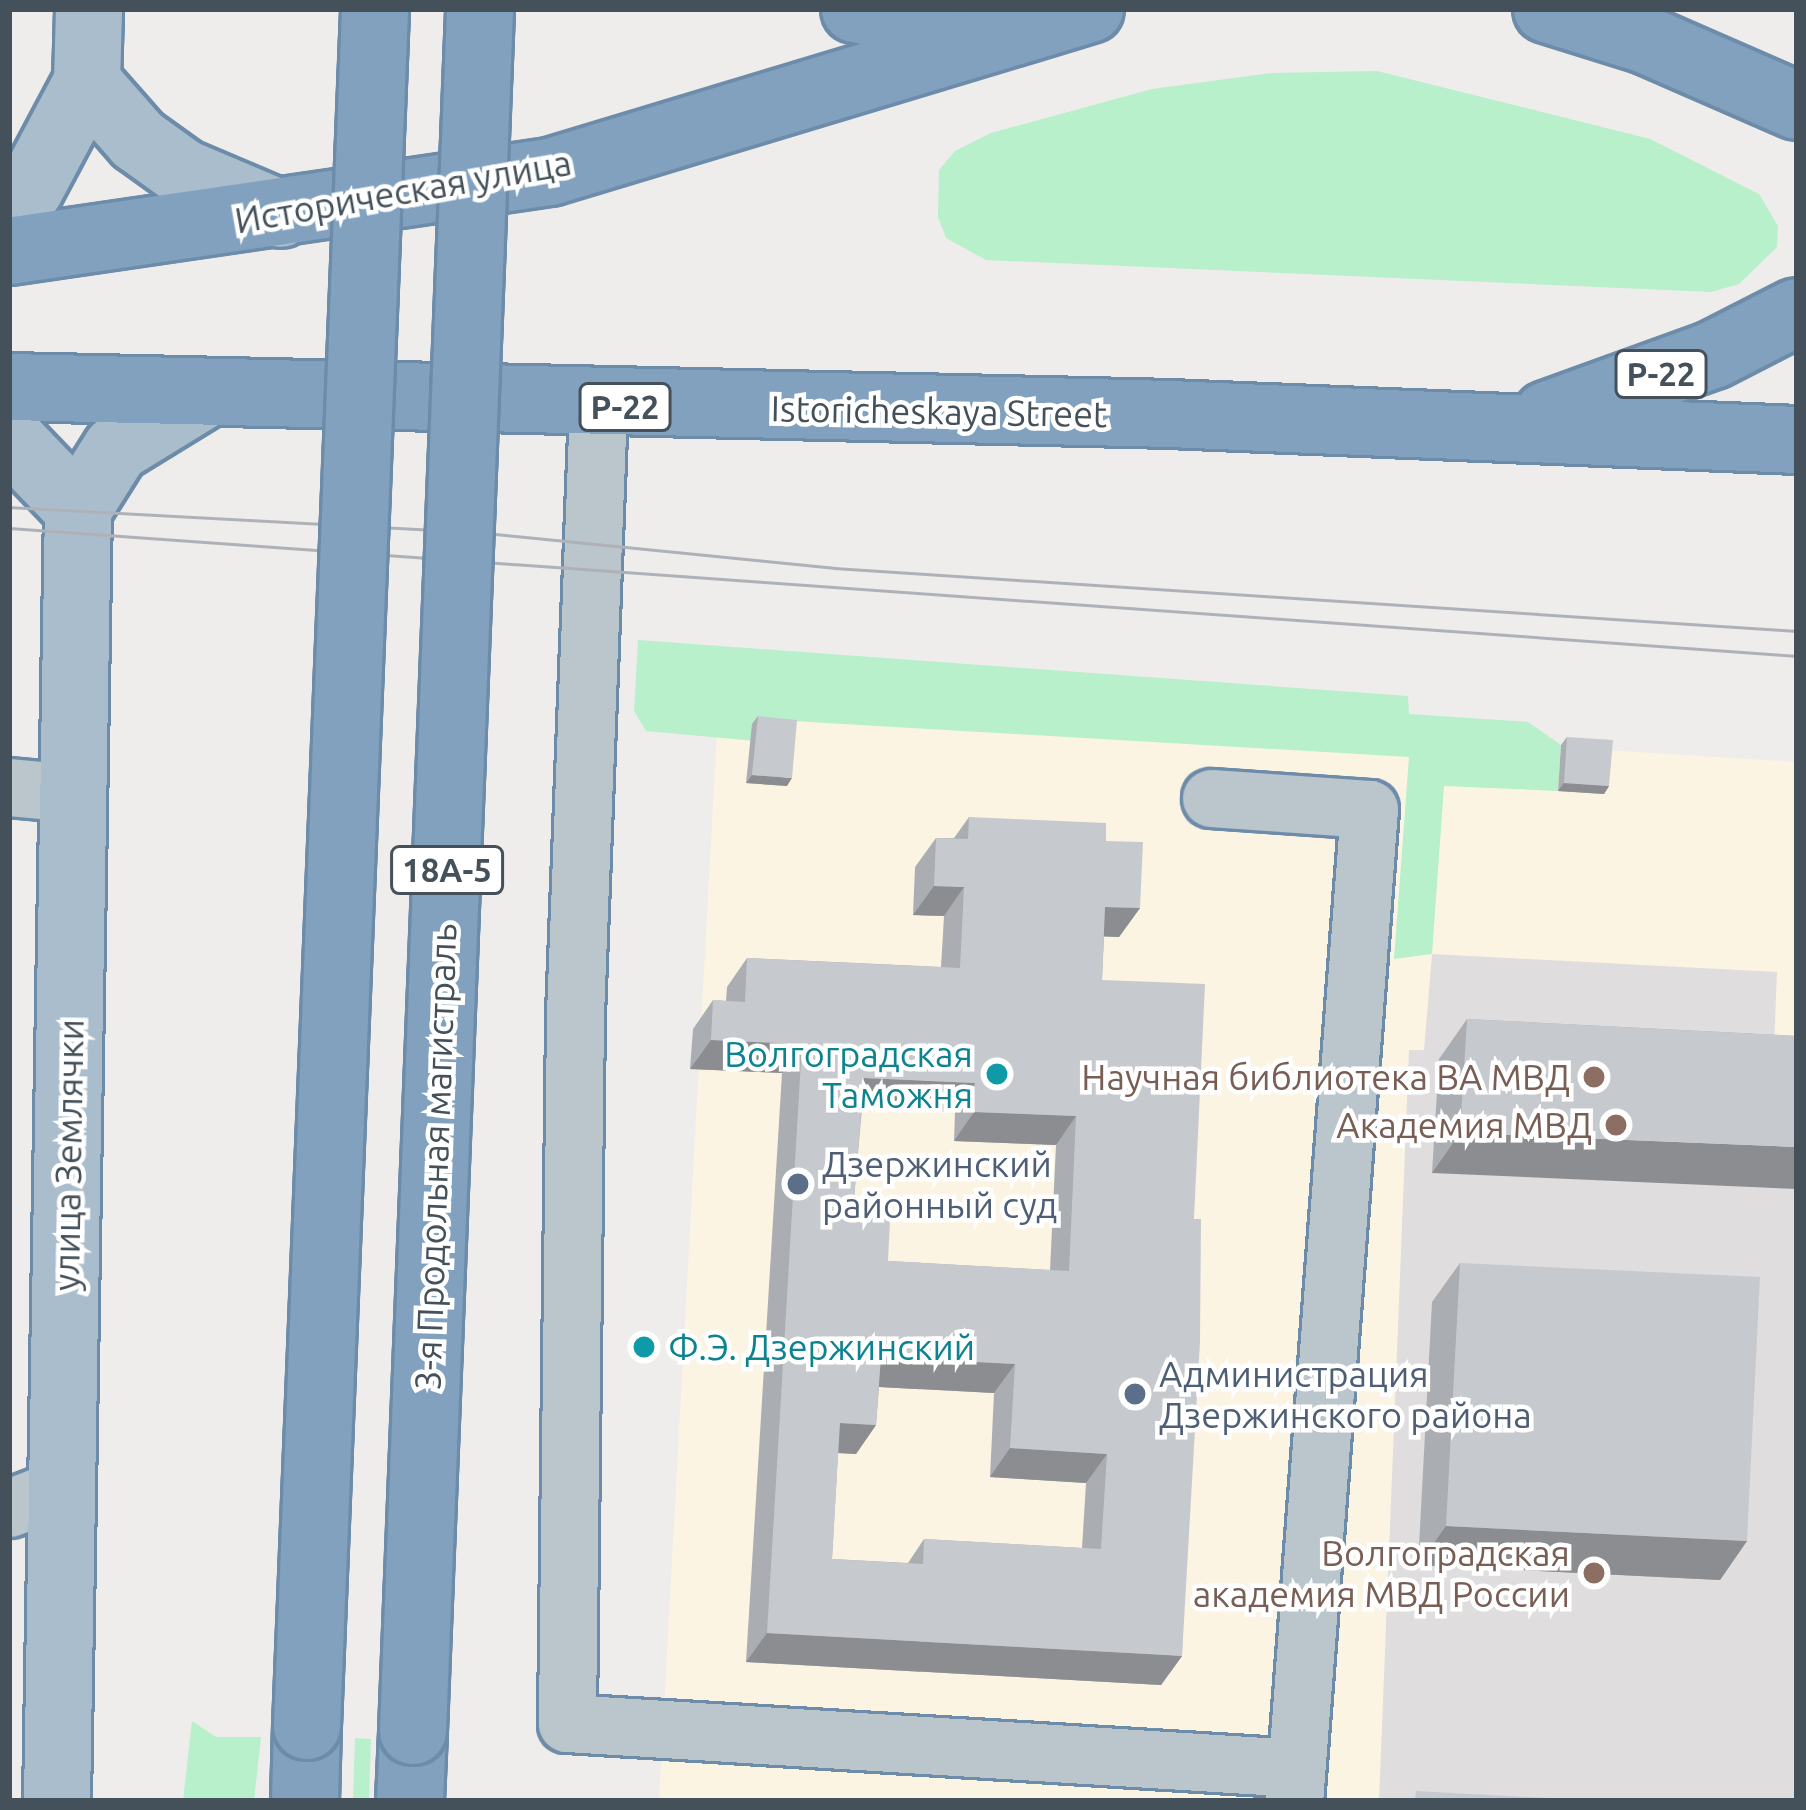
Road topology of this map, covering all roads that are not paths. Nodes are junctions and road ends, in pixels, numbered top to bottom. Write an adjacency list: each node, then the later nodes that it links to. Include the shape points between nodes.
1 (89, 9): 9 (main road)
2 (375, 9): 29 (highway, 18А-5, bridge)
3 (480, 9): 30 (highway, 3-я Продольная магистраль / 18А-5, bridge)
4 (855, 9): 8 (highway)
5 (1090, 9): 8 (highway, Историческая улица)
6 (1547, 9): 7 (highway)
7 (1641, 19): 10 (highway)
8 (1016, 22): 13 (highway, Историческая улица, via 550,172)
9 (87, 82): 12 (main road, via 37,179); 13 (main road, via 138,140 184,173)
10 (1769, 94): 11 (highway)
11 (1797, 128)
12 (9, 212)
13 (281, 214): 14 (highway, Историческая улица)
14 (9, 250)
15 (1797, 312): 19 (highway, Р-22, via 1713,355)
16 (9, 387): 17 (highway, Istoricheskaya Street / Р-22)
17 (207, 393): 18 (highway, Istoricheskaya Street / Р-22); 22 (main road, via 116,449)
18 (598, 407): 19 (highway, Istoricheskaya Street / Р-22); 27 (lane, via 574,1015 567,1724)
19 (1521, 425): 21 (highway, Istoricheskaya Street / Р-22)
20 (9, 437): 22 (main road)
21 (1797, 440)
22 (78, 509): 24 (main road, улица Землячки)
23 (9, 787): 24 (lane)
24 (74, 793): 26 (main road, улица Землячки)
25 (1211, 798): 27 (lane, via 1369,809)
26 (36, 1498): 28 (main road, улица Землячки)
27 (1295, 1784)
28 (57, 1801)
29 (305, 1801)
30 (410, 1801)

